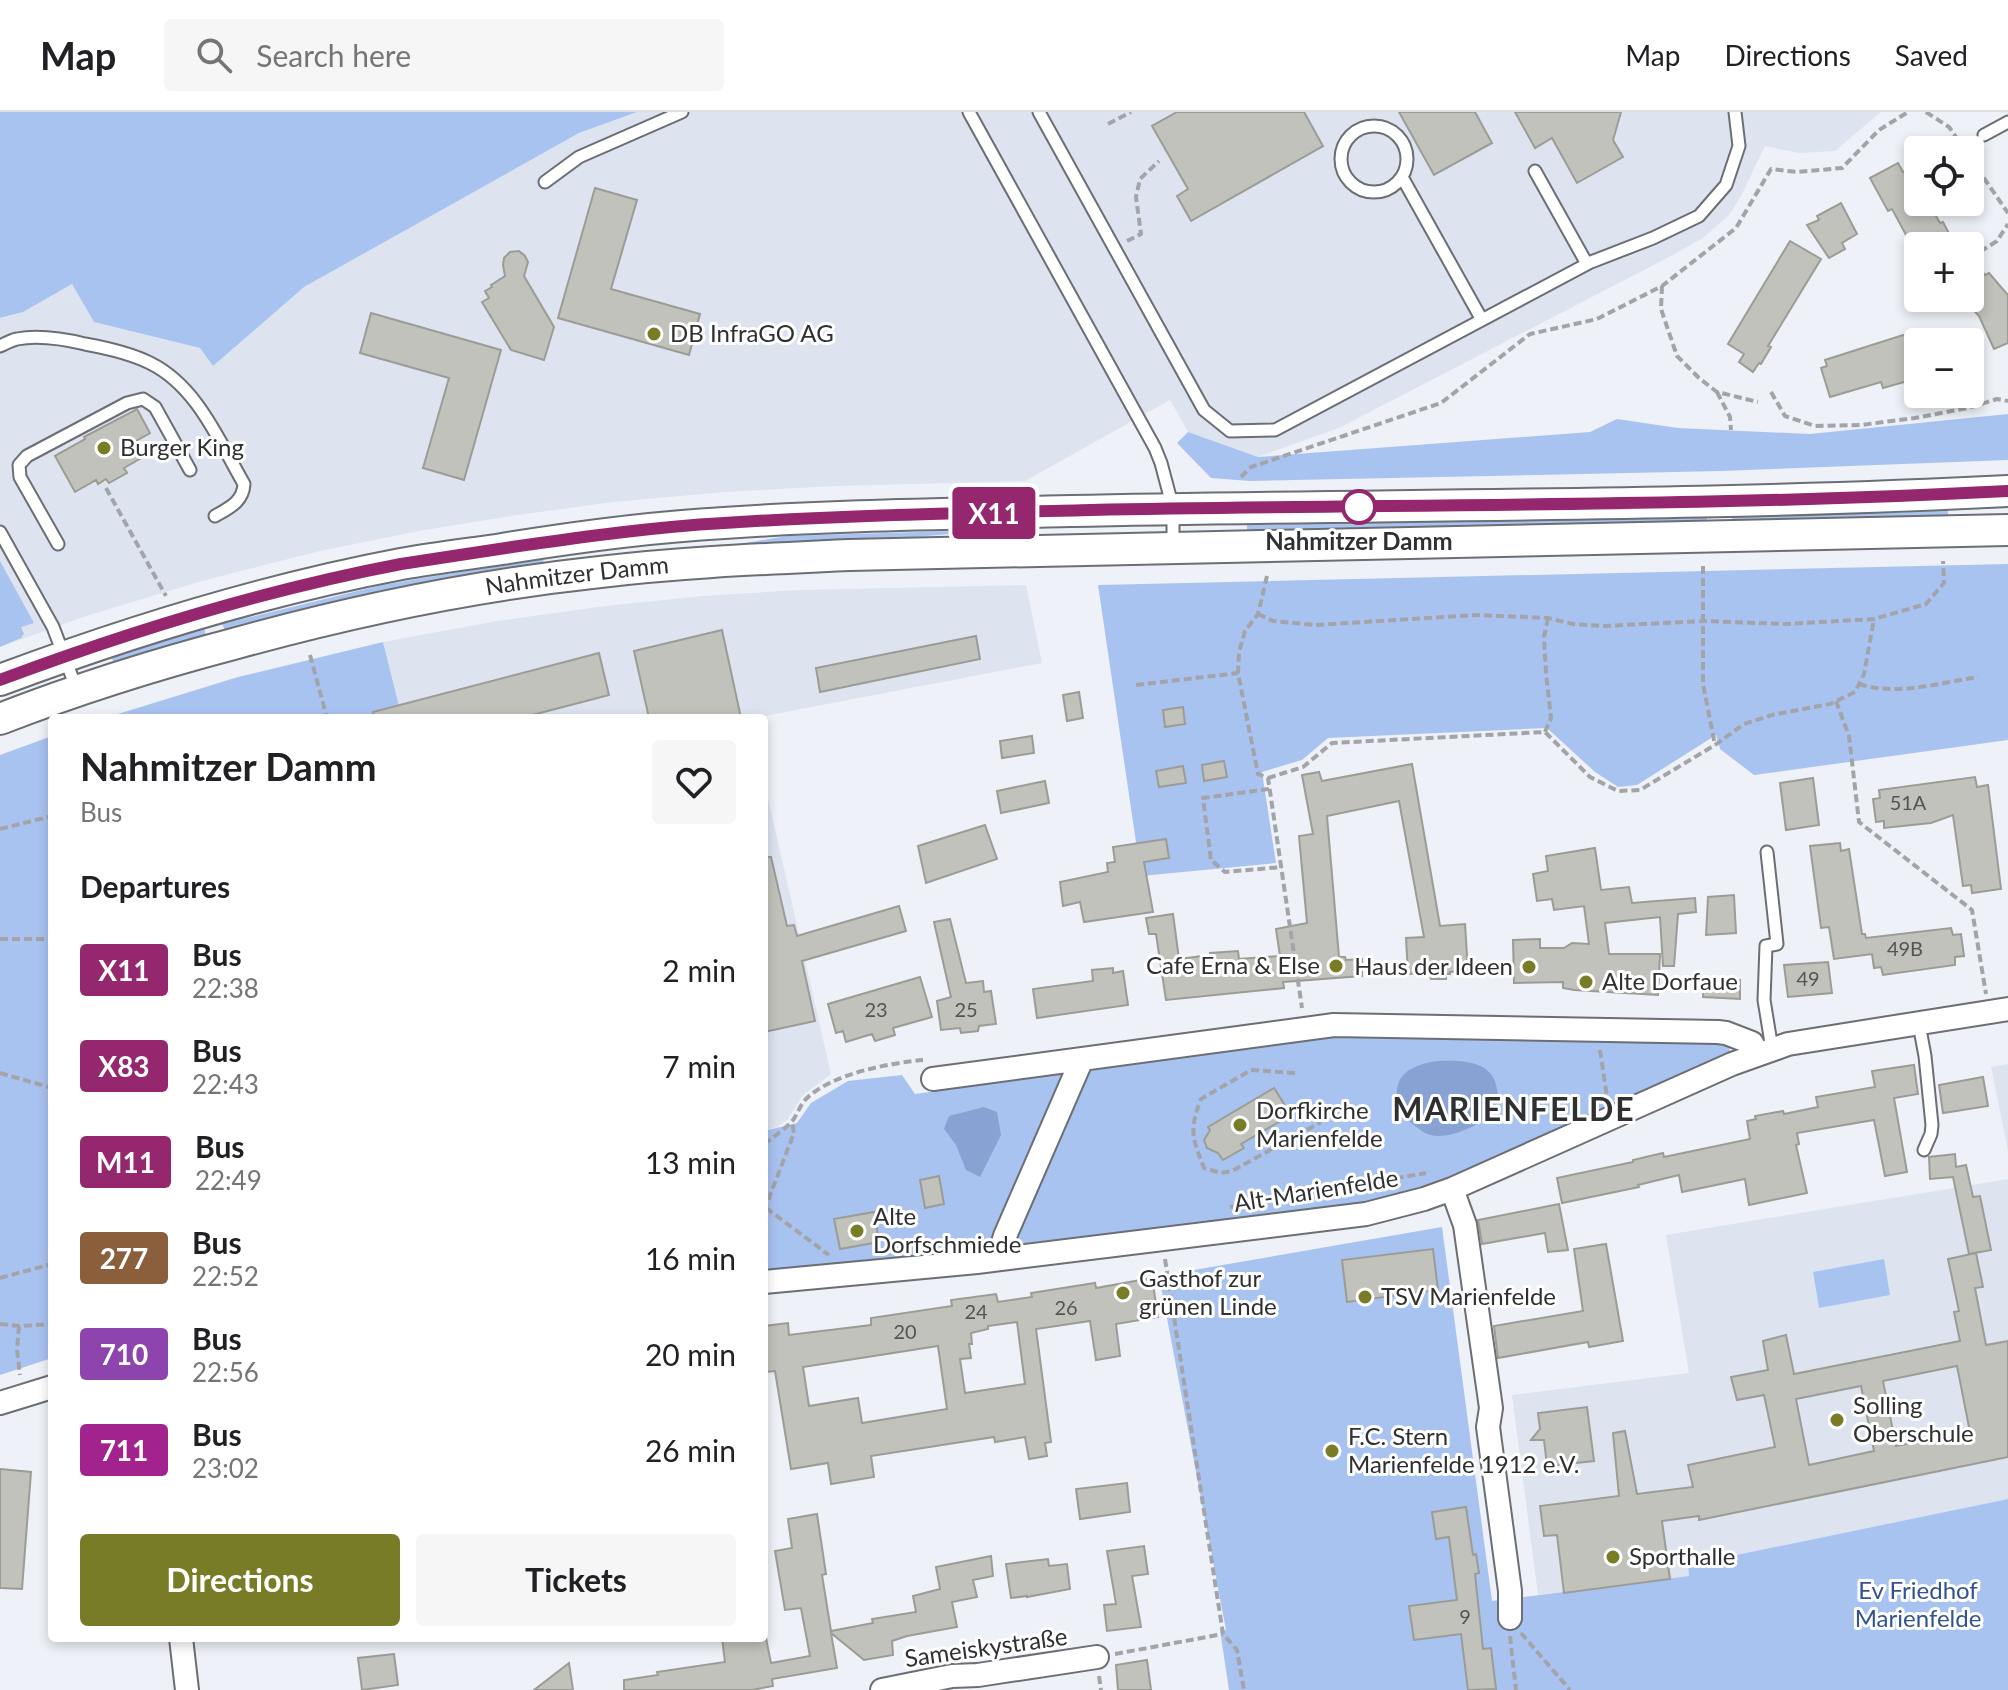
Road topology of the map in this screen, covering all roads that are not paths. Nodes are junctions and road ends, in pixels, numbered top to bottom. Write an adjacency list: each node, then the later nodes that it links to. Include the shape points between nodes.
1 (682, 112): 9 (lane, via 579,157)
2 (969, 112): 15 (lane, via 1155,448)
3 (1039, 112): 11 (lane, via 1204,410 1230,431 1275,430)
4 (1735, 112): 10 (lane, via 1739,146 1726,185 1699,216)
5 (2008, 122): 6 (lane)
6 (1984, 135)
7 (1535, 171): 10 (lane)
8 (1402, 177): 8 (lane, via 1407,157 1399,137 1390,131 1359,130 1344,145 1341,167 1363,191 1384,191); 11 (lane)
9 (545, 182)
10 (1587, 264): 11 (lane)
11 (1482, 320)
12 (0, 346): 17 (lane, via 16,339 76,342 131,355 168,374 199,406 244,484 235,504)
13 (190, 470): 20 (lane, via 155,407 143,399 27,456 19,465 20,477)
14 (2008, 491): 16 (main road, Nahmitzer Damm)
15 (1173, 508): 16 (main road, Nahmitzer Damm, via 1888,497); 21 (lane); 22 (main road, Nahmitzer Damm, via 812,518 597,535 403,564 297,587)
16 (1969, 512): 18 (main road, Nahmitzer Damm); 21 (main road, Nahmitzer Damm)
17 (215, 516)
18 (2008, 530)
19 (0, 532): 22 (lane)
20 (58, 544)
21 (1173, 547): 24 (main road, Nahmitzer Damm, via 834,555 600,572 455,593 311,623)
22 (64, 656): 23 (main road, Nahmitzer Damm); 24 (lane)
23 (0, 680)
24 (77, 691): 25 (main road, Nahmitzer Damm)
25 (0, 719)
26 (1767, 852): 29 (lane, via 1777,944 1766,946)
27 (1998, 1010): 28 (street, Alt-Marienfelde)
28 (1919, 1024): 29 (street, Alt-Marienfelde); 32 (lane, via 1932,1125)
29 (1764, 1052): 30 (street, via 1718,1032 1334,1025); 33 (street, Alt-Marienfelde)
30 (1082, 1059): 31 (street); 34 (street)
31 (930, 1069)
32 (1924, 1150)
33 (1452, 1189): 34 (street, Alt-Marienfelde, via 1366,1214); 38 (street, via 1465,1225 1491,1408 1488,1427)
34 (998, 1259): 35 (street, Alt-Marienfelde)
35 (768, 1282)
36 (48, 1388): 37 (street)
37 (0, 1403)
38 (1510, 1618)
39 (181, 1642): 41 (street)
40 (1097, 1657): 42 (street, Sameiskystraße)
41 (187, 1690)
42 (882, 1690)

